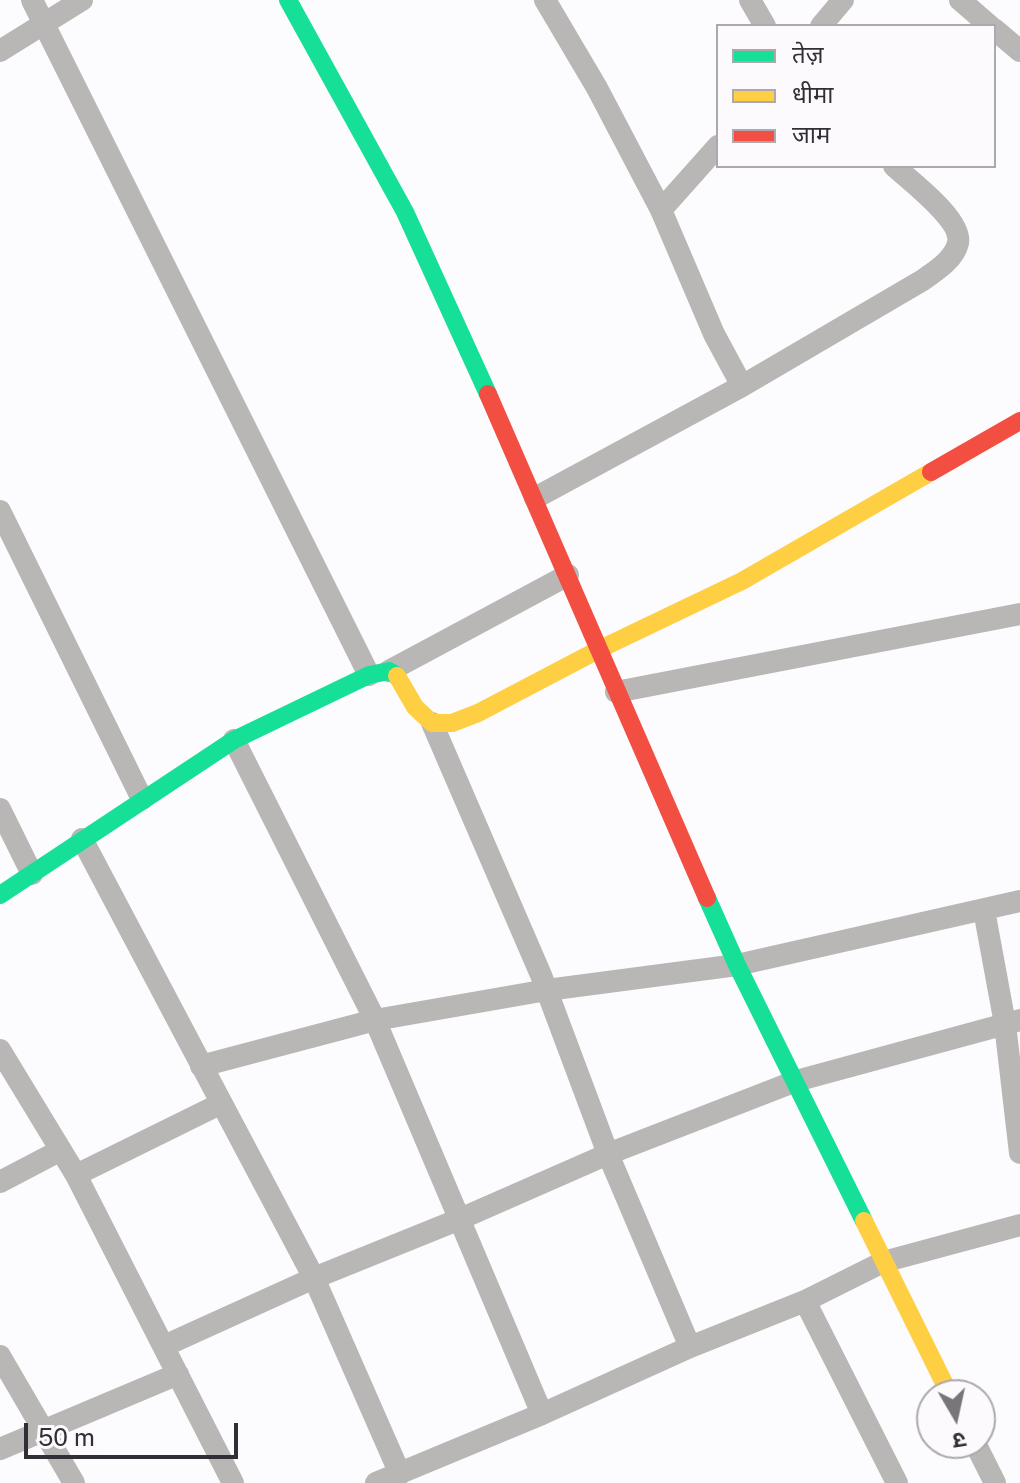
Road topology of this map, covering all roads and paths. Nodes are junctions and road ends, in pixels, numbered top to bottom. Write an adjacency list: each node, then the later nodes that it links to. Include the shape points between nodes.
1 (32, 0): 8 (street)
2 (82, 0): 8 (street)
3 (288, 0): 20 (street, via 405,212)
4 (545, 0): 17 (street)
5 (750, 0): 9 (street)
6 (843, 0): 10 (street)
7 (960, 0): 11 (street)
8 (45, 23): 13 (street); 25 (street)
9 (764, 24)
10 (823, 24)
11 (987, 24)
12 (996, 31): 14 (street)
13 (0, 51)
14 (1020, 51)
15 (716, 148): 17 (street)
16 (896, 168): 18 (street, via 956,228 958,243 947,262)
17 (661, 210): 18 (street)
18 (742, 386): 20 (street)
19 (1020, 421): 24 (street, via 742,581)
20 (535, 498): 22 (street)
21 (0, 511): 29 (street)
22 (568, 575): 24 (street); 25 (street)
23 (1020, 614): 26 (street)
24 (600, 649): 26 (street); 27 (street, via 478,713 452,723)
25 (379, 673): 27 (street, via 400,678 415,707); 28 (street)
26 (616, 692): 36 (street)
27 (432, 723): 37 (street)
28 (234, 740): 29 (street); 38 (street)
29 (142, 799): 31 (street)
30 (0, 809): 32 (street)
31 (82, 839): 32 (street); 41 (street)
32 (32, 874): 33 (street)
33 (0, 895)
34 (1020, 901): 35 (street)
35 (984, 910): 36 (street); 39 (street)
36 (737, 965): 37 (street); 42 (street)
37 (547, 990): 38 (street); 46 (street)
38 (375, 1020): 41 (street); 49 (street)
39 (1013, 1022): 42 (street); 45 (street)
40 (0, 1050): 44 (street)
41 (201, 1066): 43 (street)
42 (796, 1081): 46 (street); 51 (street)
43 (220, 1104): 47 (street); 52 (street)
44 (61, 1150): 47 (street); 48 (street)
45 (1020, 1153)
46 (608, 1154): 49 (street); 55 (street)
47 (76, 1175): 54 (street)
48 (0, 1182)
49 (460, 1219): 52 (street); 59 (street)
50 (1020, 1225): 51 (street)
51 (883, 1262): 53 (street); 58 (street)
52 (314, 1278): 54 (street); 63 (street)
53 (805, 1301): 55 (street); 67 (street)
54 (164, 1346): 57 (street)
55 (690, 1347): 59 (street)
56 (0, 1356): 60 (street)
57 (178, 1374): 60 (street); 65 (street)
58 (942, 1379)
59 (542, 1414): 63 (street)
60 (43, 1430): 61 (street); 64 (street)
61 (0, 1449)
62 (983, 1459): 68 (street)
63 (400, 1474): 66 (street)
64 (74, 1483)
65 (233, 1483)
66 (376, 1483)
67 (897, 1483)
68 (995, 1483)

